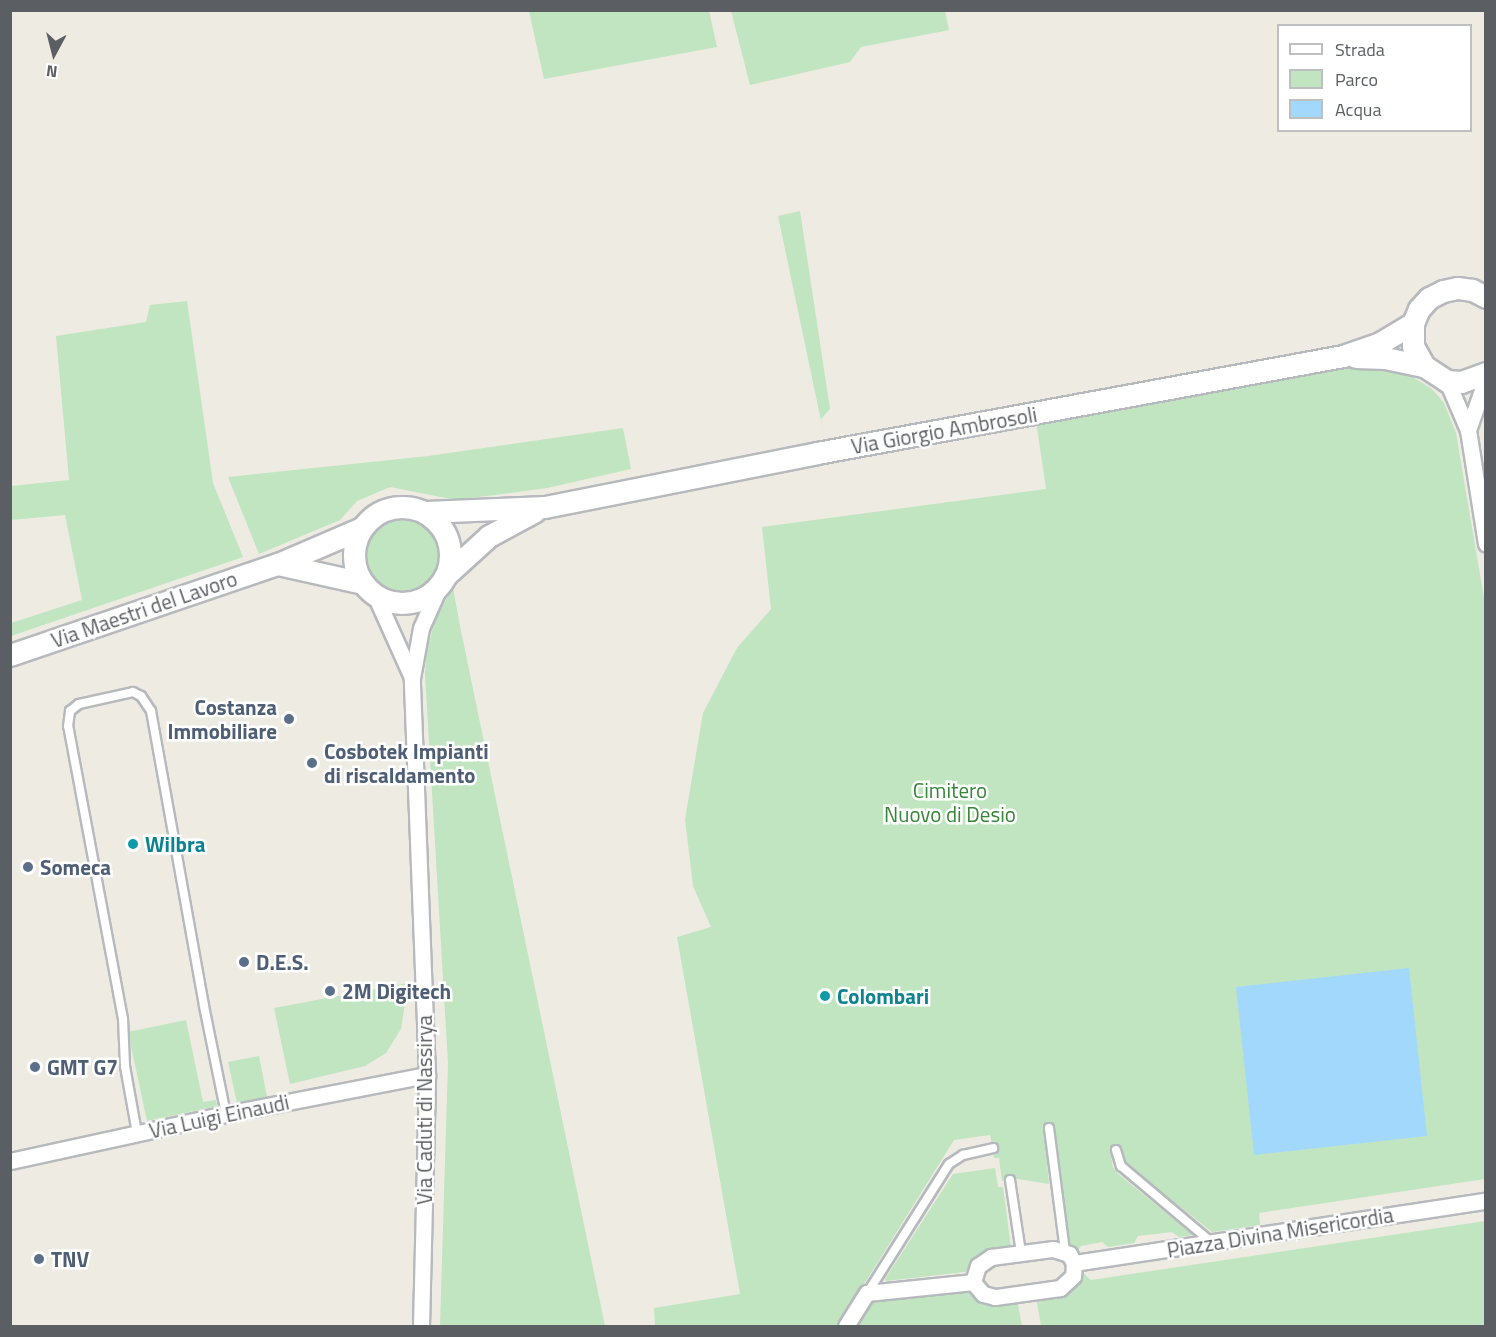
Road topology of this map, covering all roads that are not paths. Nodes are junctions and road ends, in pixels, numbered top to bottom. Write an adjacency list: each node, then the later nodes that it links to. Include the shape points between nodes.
1 (1485, 297): 2 (main road, via 1472,290 1443,291 1419,309)
2 (1413, 323): 3 (main road, Via Giorgio Ambrosoli, via 1380,343); 4 (main road, via 1413,346)
3 (1343, 356): 4 (main road, Via Giorgio Ambrosoli, via 1385,358); 9 (main road, Via Giorgio Ambrosoli)
4 (1424, 366): 7 (main road)
5 (1485, 373): 7 (main road, via 1461,382)
6 (1485, 379): 8 (street)
7 (1447, 381): 8 (street)
8 (1468, 430): 12 (street)
9 (544, 507): 10 (main road, Via Giorgio Ambrosoli); 14 (main road, Via Giorgio Ambrosoli, via 489,536)
10 (426, 512): 11 (main road, via 398,507 384,510); 14 (main road, via 440,524 448,540 451,558)
11 (362, 528): 13 (main road, Via Maestri del Lavoro); 15 (main road, via 354,556 356,570)
12 (1485, 544)
13 (278, 564): 15 (main road); 16 (main road, Via Maestri del Lavoro)
14 (444, 579): 15 (main road, via 431,594 411,602 388,601); 17 (street, Via Caduti di Nassirya, via 420,628)
15 (369, 589): 17 (street, Via Caduti di Nassirya)
16 (10, 655)
17 (412, 678): 18 (street, Via Caduti di Nassirya)
18 (427, 1075): 19 (street, Via Luigi Einaudi); 32 (street, Via Caduti di Nassirya)
19 (226, 1114): 21 (street, Via Luigi Einaudi); 21 (lane, via 151,711 134,692 79,704 70,711 68,726 123,1019 125,1066)
20 (1049, 1128): 29 (lane)
21 (137, 1133): 24 (street, Via Luigi Einaudi)
22 (993, 1148): 31 (lane, via 963,1155 949,1164)
23 (1116, 1150): 27 (lane, via 1121,1166)
24 (10, 1161)
25 (1010, 1180): 28 (lane)
26 (1485, 1201): 27 (street, Piazza Divina Misericordia)
27 (1211, 1242): 29 (street, Piazza Divina Misericordia)
28 (1021, 1253): 29 (street, Piazza Divina Misericordia, via 1053,1249); 30 (street, Piazza Divina Misericordia, via 984,1260)
29 (1070, 1257): 30 (street, via 1073,1276 1060,1288 995,1297 984,1294)
30 (973, 1282): 31 (street)
31 (867, 1293): 33 (street)
32 (421, 1326)
33 (846, 1326)

